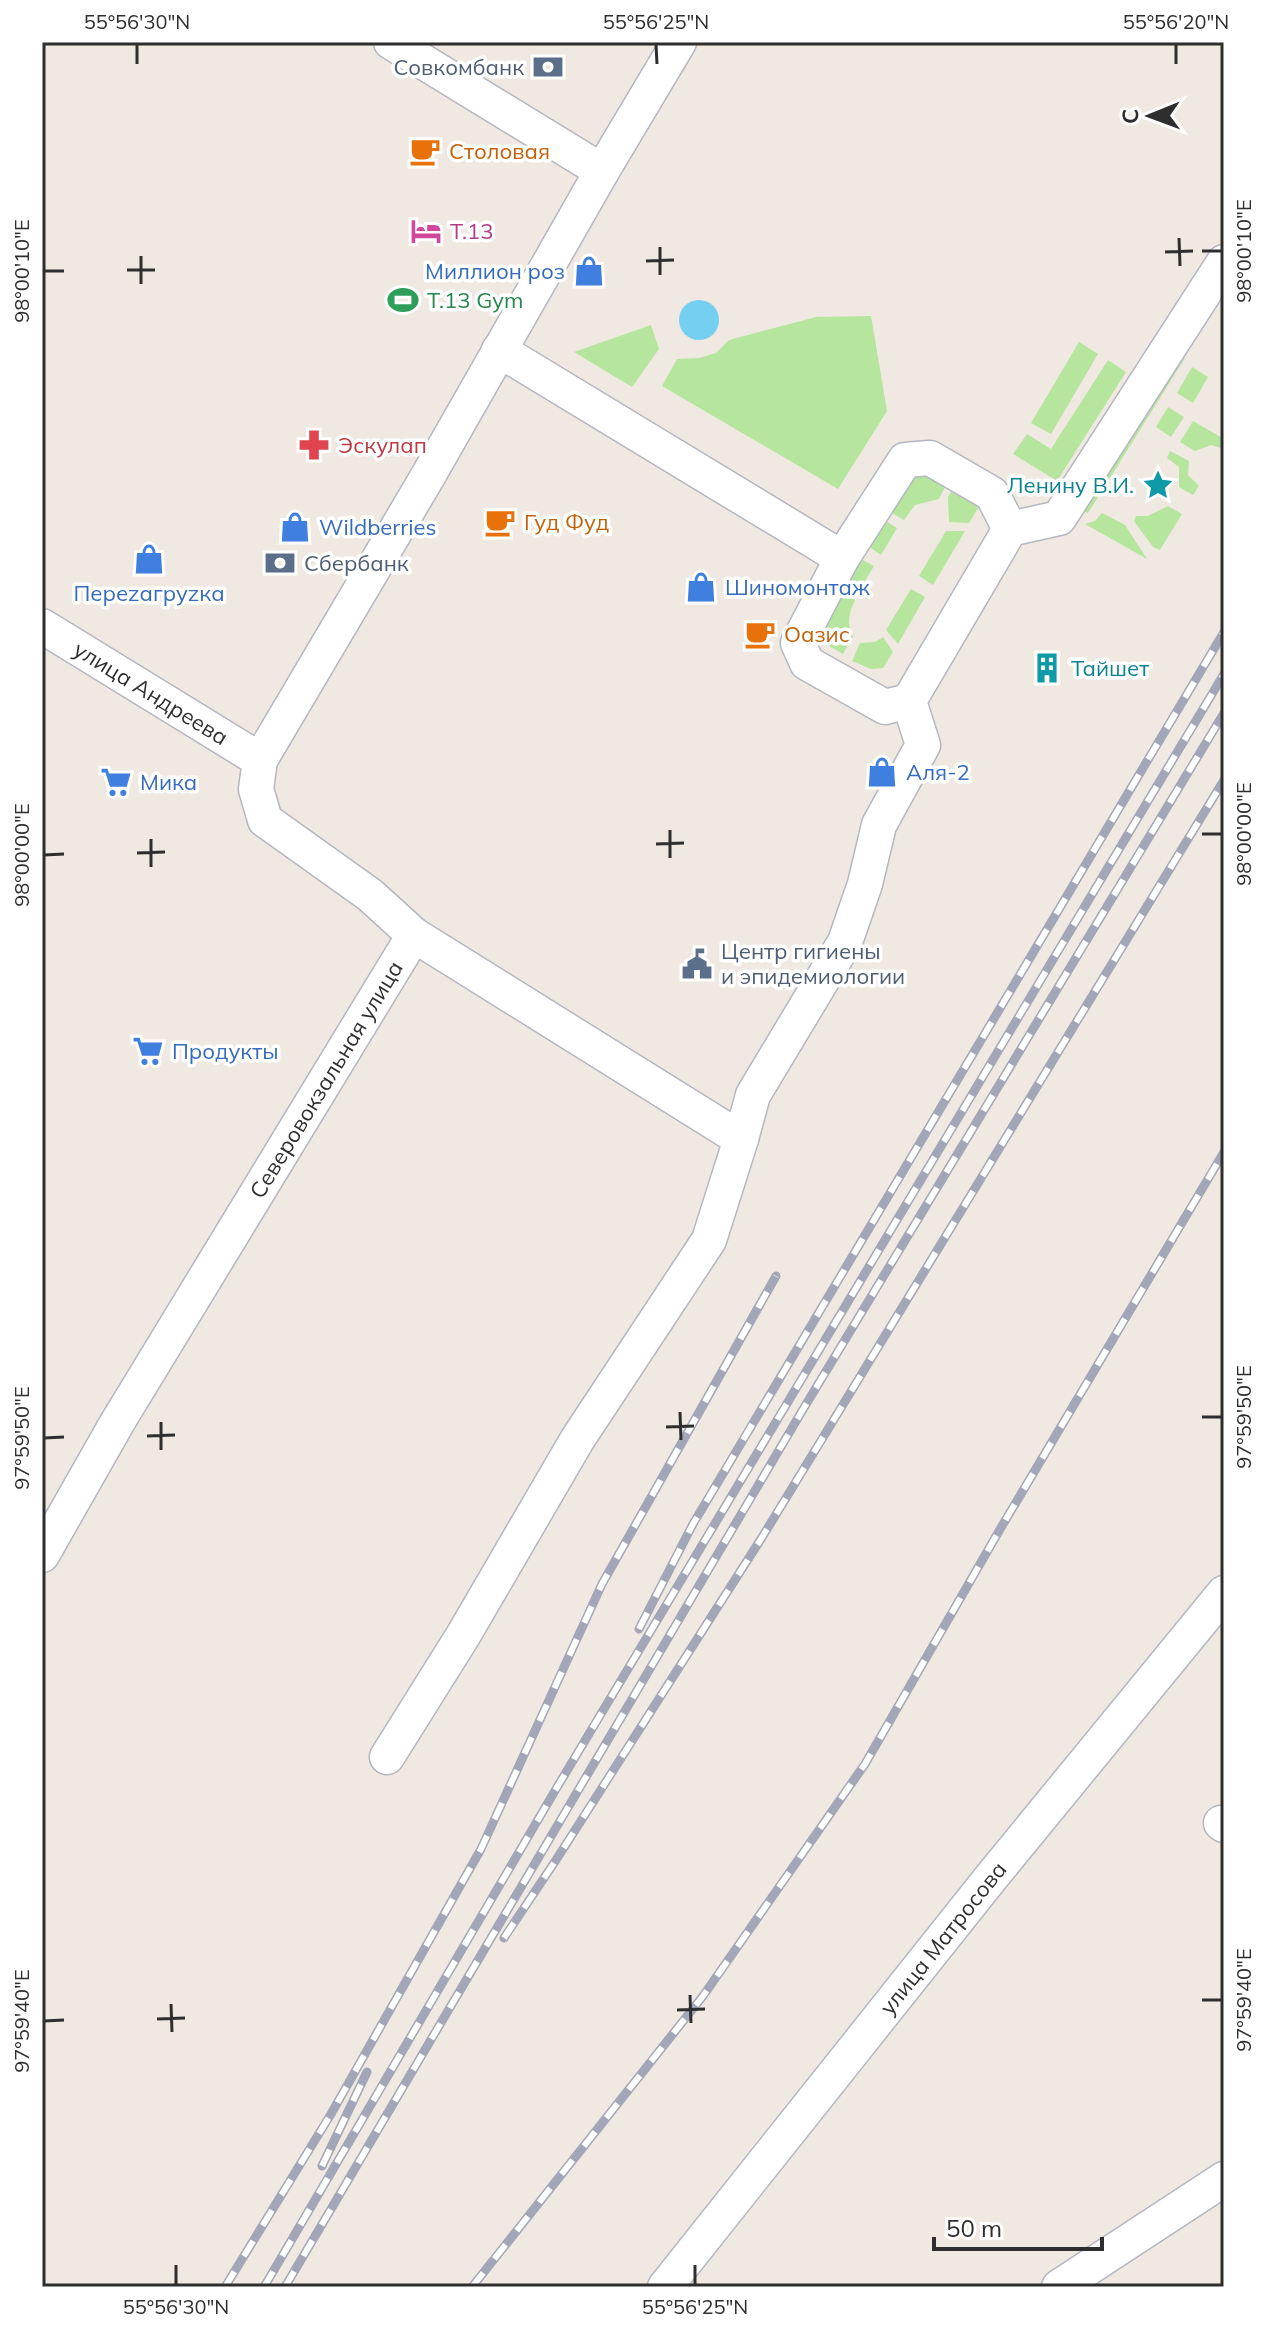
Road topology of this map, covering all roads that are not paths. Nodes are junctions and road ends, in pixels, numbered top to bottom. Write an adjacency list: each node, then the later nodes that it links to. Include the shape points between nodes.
1 (391, 42): 3 (street)
2 (679, 42): 3 (street)
3 (602, 171): 5 (street)
4 (1224, 262): 6 (street, via 1059,518)
5 (499, 350): 7 (street); 10 (street)
6 (1010, 529): 7 (street, via 992,494 930,458 905,460); 9 (street)
7 (842, 558): 9 (street, via 798,643 807,663 885,707)
8 (42, 626): 10 (street, улица Андреева)
9 (909, 701): 12 (street, via 923,745 879,825 845,942 753,1095)
10 (260, 760): 11 (street, via 256,789 265,820 370,895)
11 (414, 935): 12 (street, Северовокзальная улица); 13 (street, Северовокзальная улица)
12 (741, 1139): 15 (street, via 709,1240 577,1440)
13 (42, 1555)
14 (1224, 1593): 17 (street, улица Матросова)
15 (387, 1757)
16 (1224, 2179): 18 (street)
17 (665, 2287)
18 (1059, 2287)

